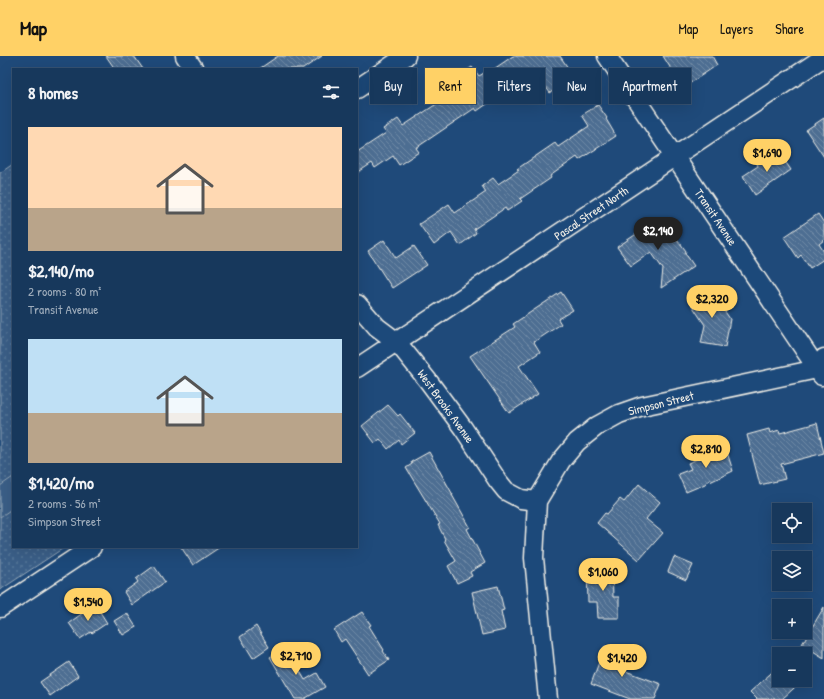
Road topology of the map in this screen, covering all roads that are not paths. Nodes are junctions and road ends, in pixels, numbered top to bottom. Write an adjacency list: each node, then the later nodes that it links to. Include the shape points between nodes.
1 (185, 56): 5 (street)
2 (406, 56): 6 (street)
3 (607, 56): 7 (street, Transit Avenue)
4 (824, 57): 7 (street, Pascal Street North)
5 (193, 68)
6 (358, 88)
7 (675, 157): 9 (street, Pascal Street North); 11 (street, Transit Avenue)
8 (358, 305): 9 (street, West Brooks Avenue, via 377,327)
9 (397, 342): 10 (street, Pascal Street North); 12 (street, West Brooks Avenue, via 463,428 506,491 521,499)
10 (358, 367)
11 (822, 368): 12 (street, Simpson Street, via 642,406 619,414 597,426 577,442 561,460)
12 (537, 501): 15 (street, Simpson Street, via 534,558)
13 (90, 548): 14 (street)
14 (0, 608)
15 (548, 699)

